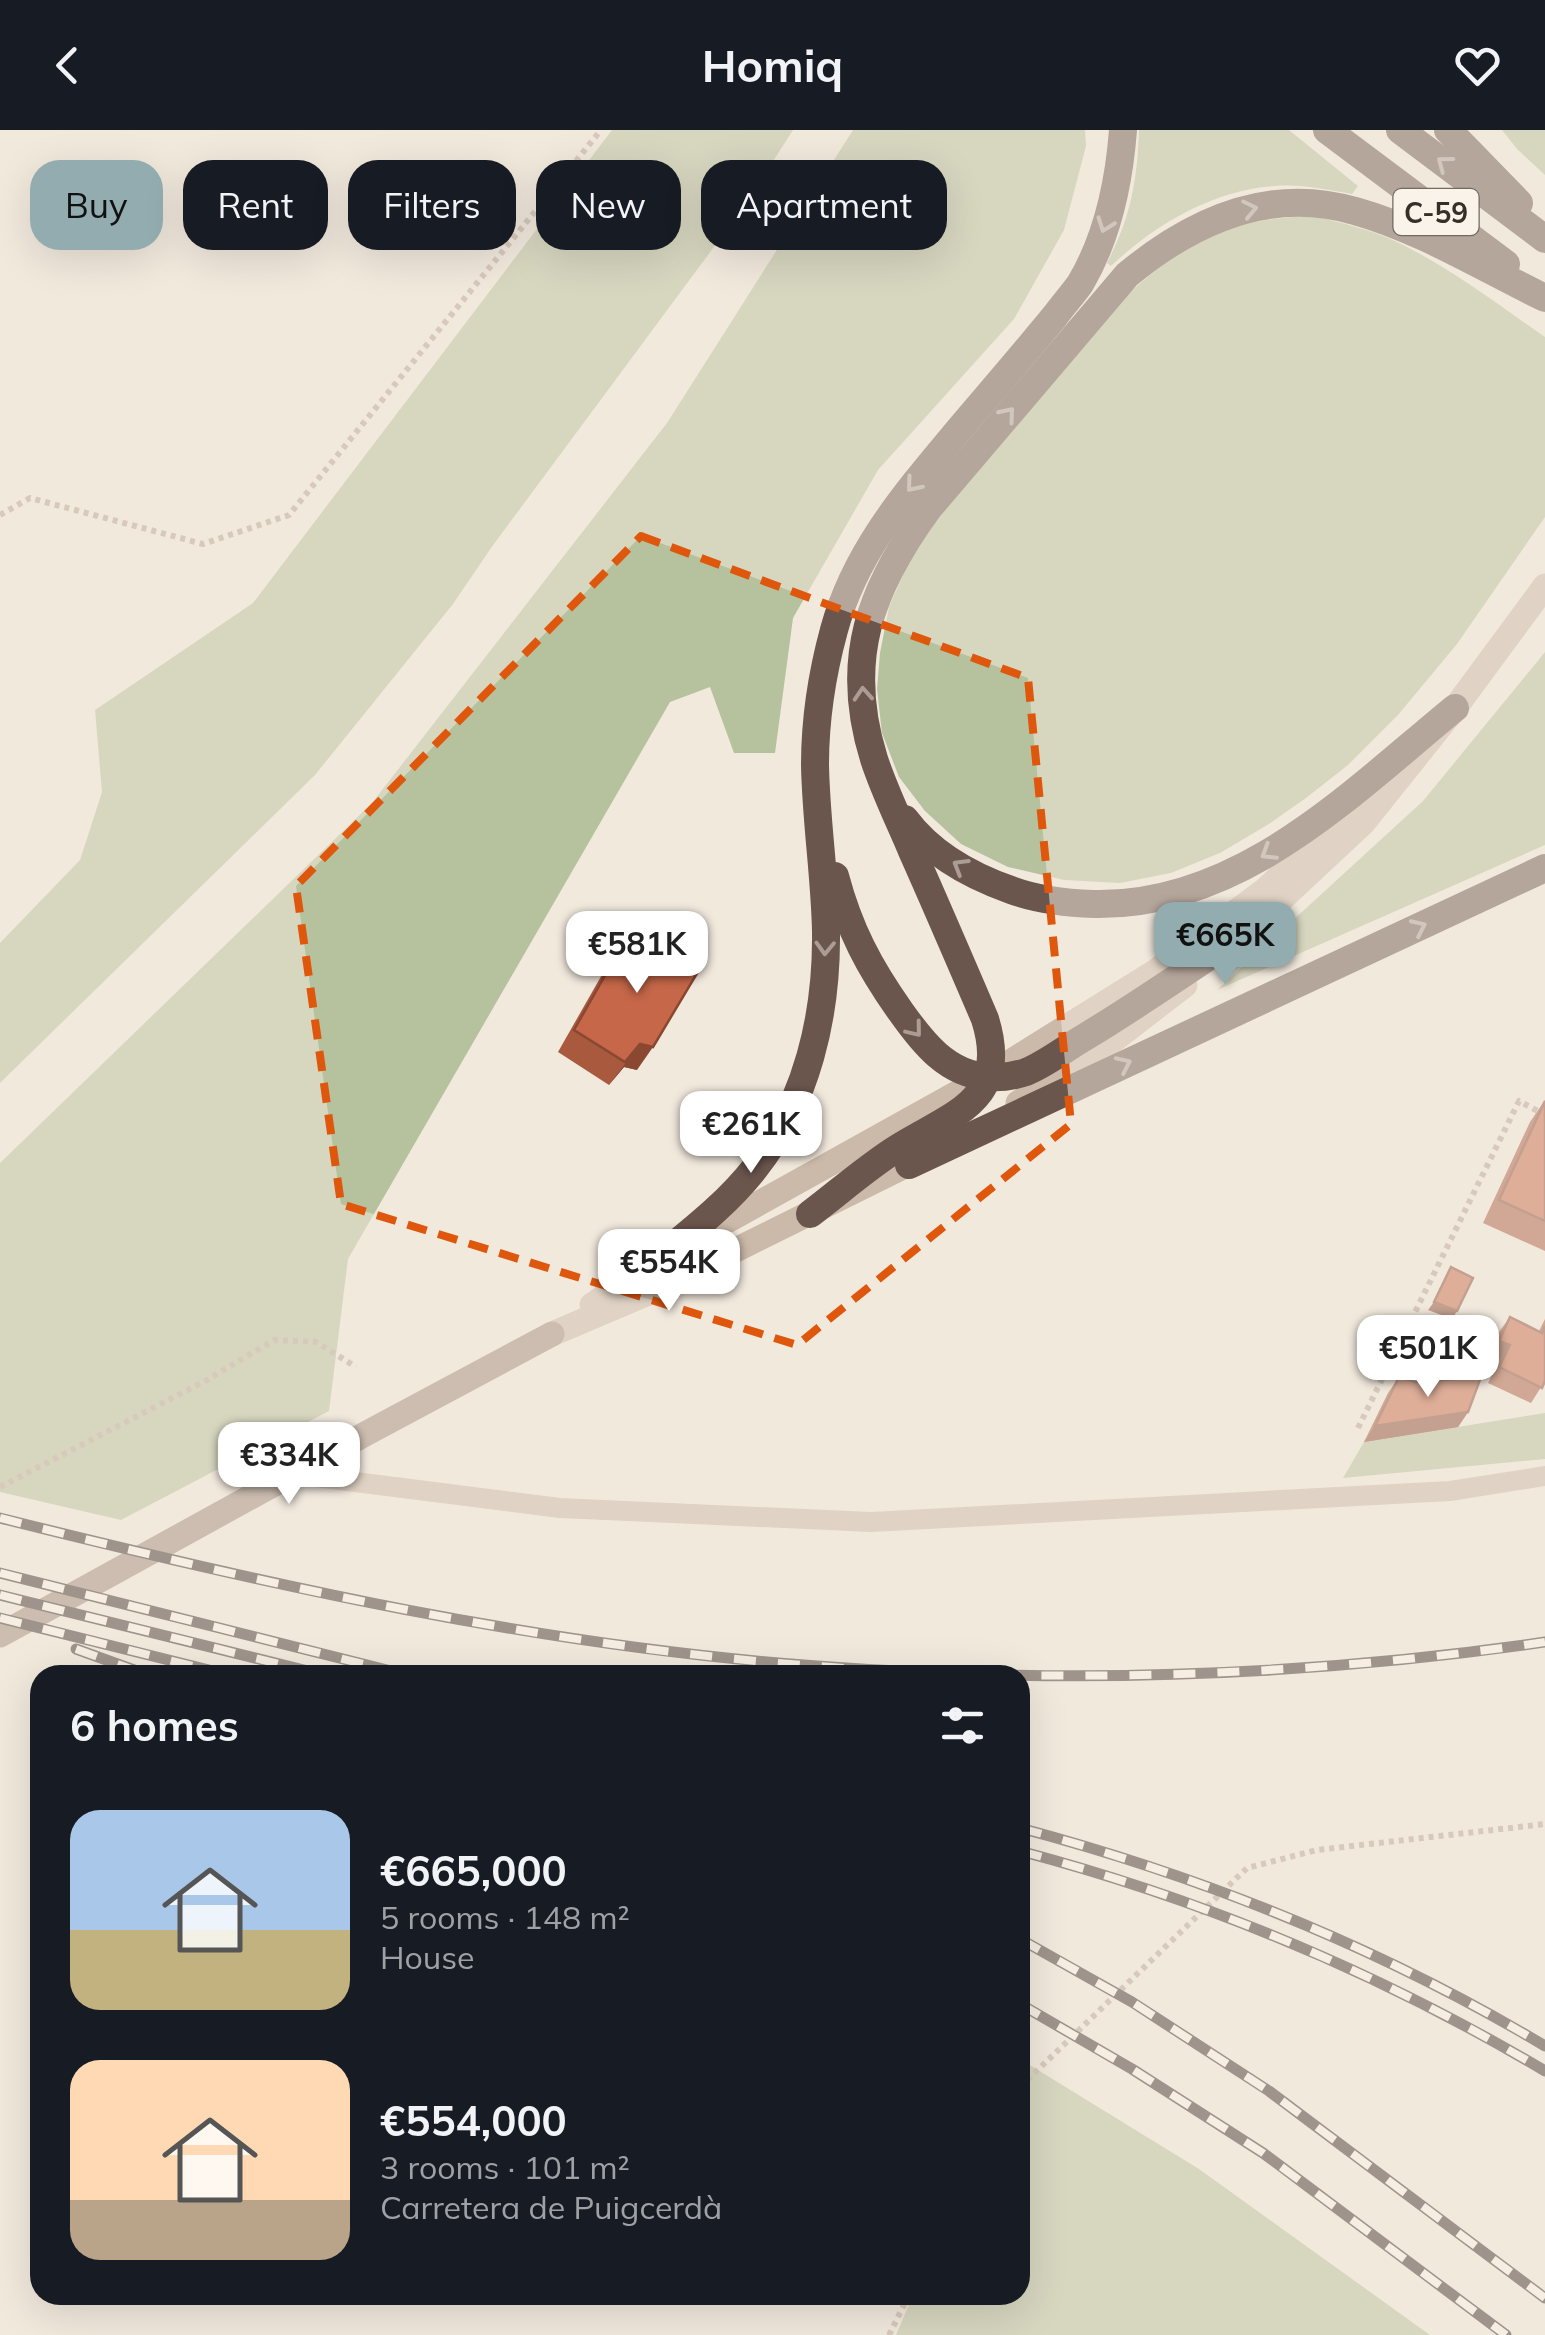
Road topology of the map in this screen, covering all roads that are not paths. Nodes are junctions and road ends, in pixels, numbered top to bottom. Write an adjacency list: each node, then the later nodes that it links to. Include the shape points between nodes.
1 (1123, 130): 11 (highway, one-way to 11, via 1114,202 1080,284 898,502 851,583 834,627 817,721)
2 (1327, 130): 7 (highway, C-59)
3 (1400, 130): 6 (highway, C-59, one-way to 3)
4 (1448, 130): 5 (highway)
5 (1545, 229)
6 (1545, 239)
7 (1545, 296): 10 (highway, one-way to 7, via 861,685 872,608 887,572 941,494 1102,302 1154,253 1245,209 1316,204 1386,222)
8 (1545, 586): 9 (street)
9 (1455, 708): 10 (highway, one-way to 10, via 1288,840 1202,886 1160,898 1067,903 986,881 927,842); 13 (street, via 1364,822); 14 (street, via 1265,890 1156,971)
10 (885, 788): 14 (highway, via 985,1020 992,1051)
11 (819, 816): 14 (highway, one-way to 14, via 842,904 880,982 934,1054 956,1070); 17 (highway, one-way to 17, via 825,980 804,1078 754,1169)
12 (1545, 868): 15 (highway, one-way to 12)
13 (1257, 924): 14 (highway, via 1028,1071); 15 (street, via 1116,1039)
14 (986, 1078): 16 (highway, via 962,1112 895,1150); 17 (street)
15 (910, 1165): 16 (street)
16 (810, 1214): 18 (street)
17 (655, 1261): 18 (street)
18 (552, 1334): 19 (main road)
19 (292, 1474): 20 (lane, via 560,1508 871,1522 1450,1490); 21 (main road)
20 (1545, 1476)
21 (0, 1635)

